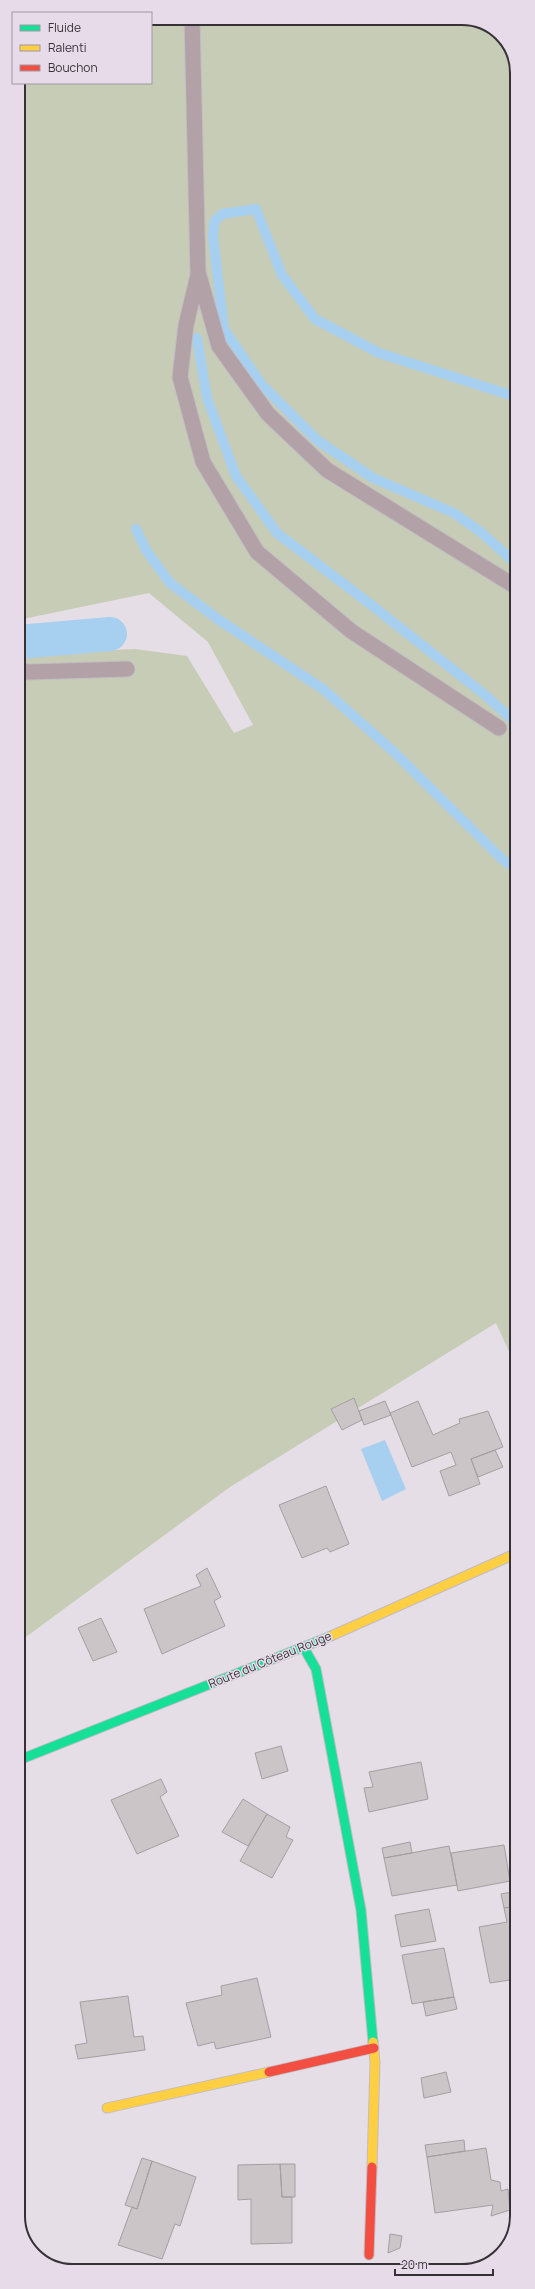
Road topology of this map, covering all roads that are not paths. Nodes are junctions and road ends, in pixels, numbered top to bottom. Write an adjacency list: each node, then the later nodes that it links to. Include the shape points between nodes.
1 (192, 25): 2 (lane)
2 (198, 272): 3 (lane, via 219,346 268,414 327,470); 6 (lane, via 186,325 180,377 203,462 257,552 351,631)
3 (510, 583)
4 (127, 669): 5 (lane)
5 (25, 671)
6 (499, 728)
7 (510, 1555): 8 (street, Route du Côteau Rouge)
8 (304, 1648): 9 (street, Route du Côteau Rouge); 10 (street, via 316,1670 361,1910)
9 (25, 1758)
10 (374, 2048): 11 (street); 12 (street)
11 (107, 2108)
12 (369, 2255)

